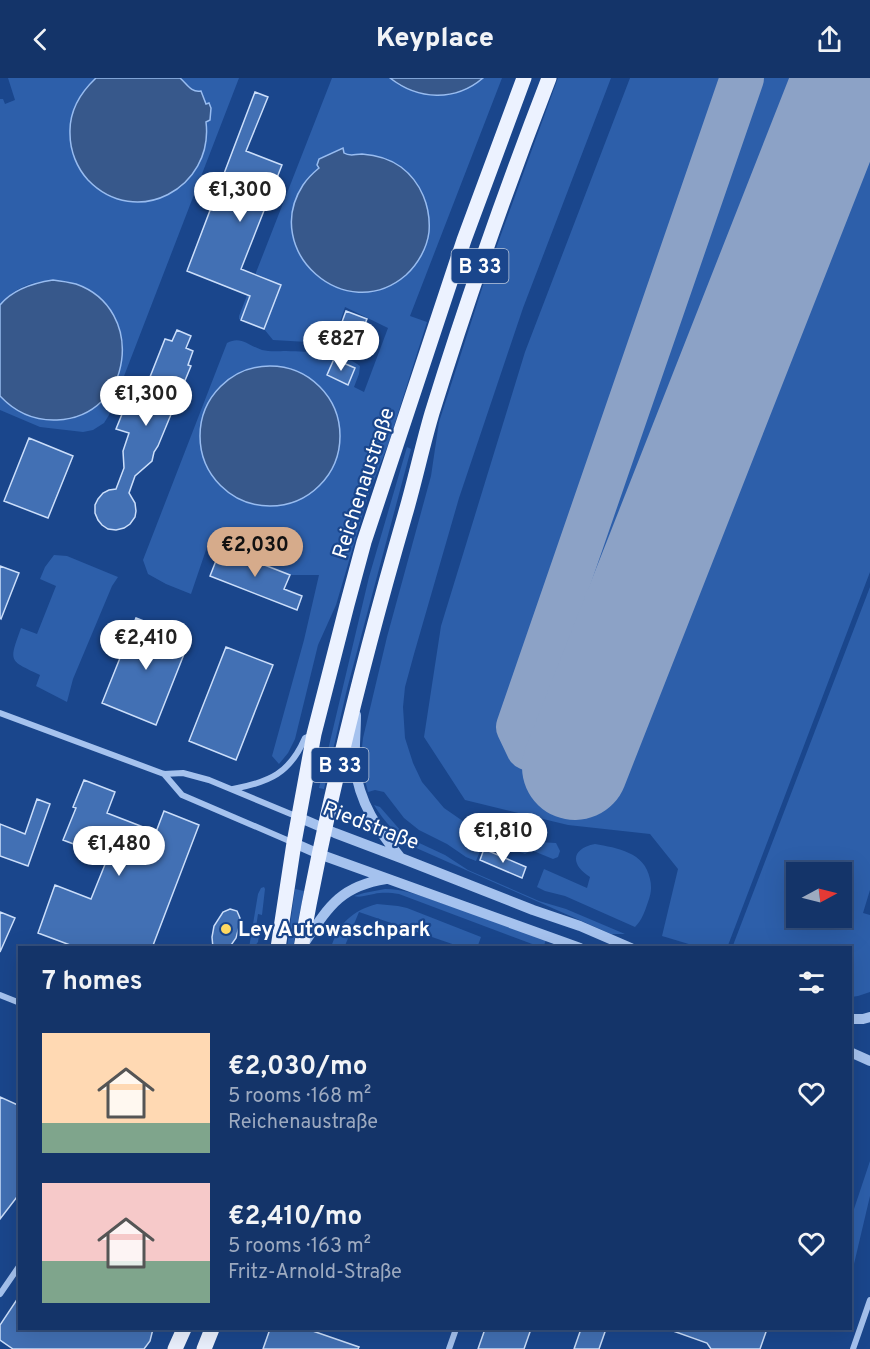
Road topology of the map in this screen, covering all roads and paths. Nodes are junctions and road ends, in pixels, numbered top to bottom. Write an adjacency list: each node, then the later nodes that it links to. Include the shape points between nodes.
1 (524, 78): 5 (main road, Reichenaustraße / B 33, via 464,240 364,543)
2 (549, 78): 3 (main road, B 33, via 511,176 441,386)
3 (355, 701): 9 (main road, B 33); 12 (street, via 358,787 370,816)
4 (0, 713): 6 (street)
5 (314, 734): 7 (street, via 305,738 285,769 262,782); 8 (main road, Reichenaustraße / B 33)
6 (164, 774): 7 (street, via 183,773); 10 (street, via 182,795)
7 (233, 789): 8 (street)
8 (298, 817): 9 (street, Riedstraße); 10 (main road, Reichenaustraße / B 33)
9 (324, 829): 11 (main road, B 33); 12 (street, Riedstraße)
10 (294, 843): 11 (street, Riedstraße); 14 (main road, Reichenaustraße / B 33)
11 (319, 854): 13 (street, Riedstraße); 15 (main road, B 33)
12 (400, 858): 18 (street, Riedstraße)
13 (390, 879): 16 (street, via 371,881 342,895); 17 (street, Riedstraße)
14 (278, 946)
15 (301, 946)
16 (302, 946)
17 (574, 946)
18 (626, 946)
19 (0, 995): 20 (street)
20 (18, 1002)
21 (870, 1017): 22 (street)
22 (852, 1019)
23 (852, 1053): 24 (street)
24 (870, 1061)
25 (18, 1268): 26 (street)
26 (0, 1294)
27 (870, 1300): 34 (street)
28 (184, 1330): 31 (main road)
29 (212, 1330): 32 (main road)
30 (456, 1330): 33 (street)
31 (175, 1349)
32 (204, 1349)
33 (449, 1349)
34 (854, 1349)

